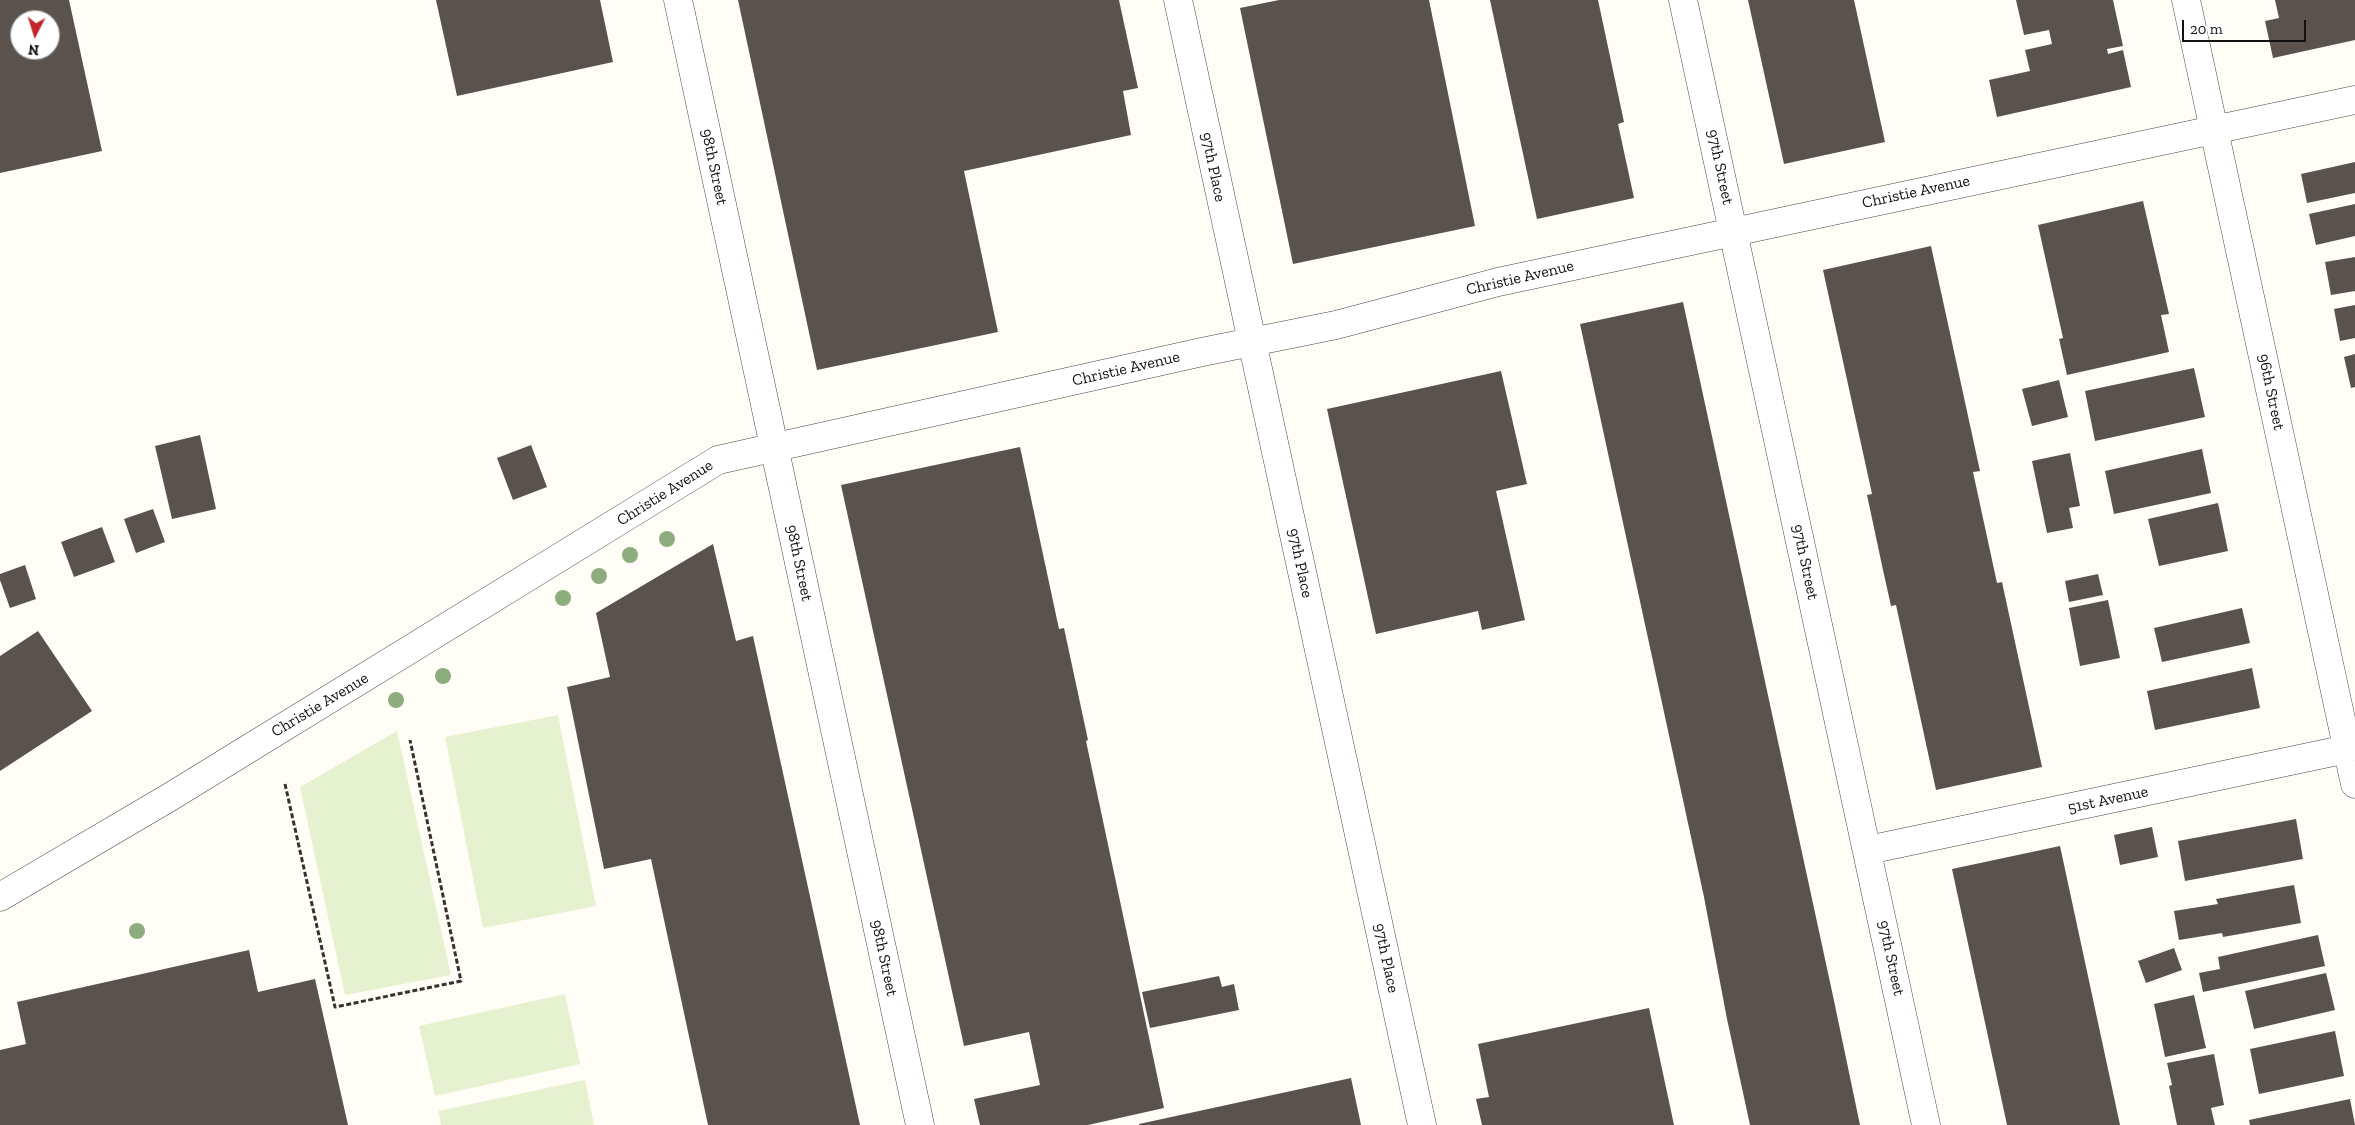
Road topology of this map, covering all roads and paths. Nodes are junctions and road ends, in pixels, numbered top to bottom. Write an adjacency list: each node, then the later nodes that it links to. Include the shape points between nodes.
1 (678, 0): 9 (street, 98th Street)
2 (1178, 0): 8 (street, 97th Place)
3 (1684, 0): 7 (street, 97th Street)
4 (2186, 0): 6 (street, 96th Street)
5 (2355, 100): 6 (street, Christie Avenue)
6 (2214, 129): 7 (street, Christie Avenue); 11 (street, 96th Street)
7 (1733, 230): 8 (street, Christie Avenue, via 1498,282 1336,325); 14 (street, 97th Street)
8 (1252, 342): 9 (street, Christie Avenue); 17 (street, 97th Place)
9 (774, 448): 15 (street, Christie Avenue, via 718,460); 16 (street, 98th Street)
10 (410, 740): 12 (path, via 461,981 335,1007)
11 (2347, 749): 13 (street, 96th Street); 14 (street, 51st Avenue)
12 (285, 784)
13 (2355, 784)
14 (1868, 850): 18 (street, 97th Street)
15 (0, 897)
16 (920, 1125)
17 (1422, 1125)
18 (1926, 1125)

